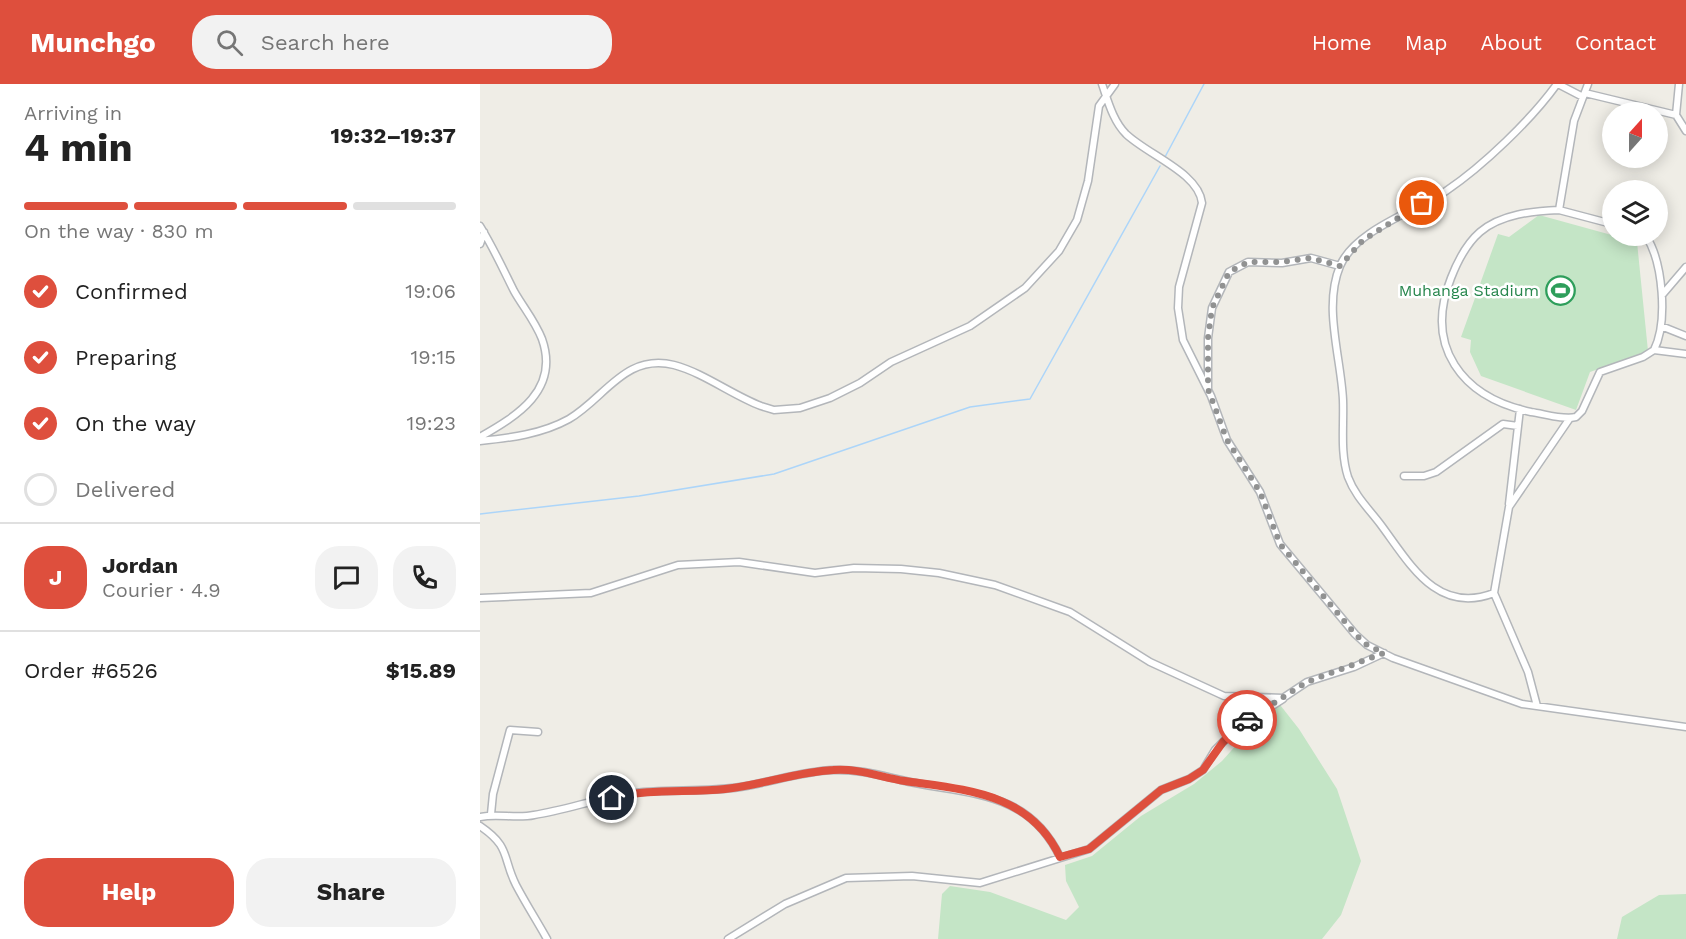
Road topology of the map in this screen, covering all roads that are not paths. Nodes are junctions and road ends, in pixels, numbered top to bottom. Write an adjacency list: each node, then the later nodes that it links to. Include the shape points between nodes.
1 (1102, 84): 7 (street)
2 (1115, 84): 7 (street)
3 (1557, 84): 6 (street); 15 (street, via 1468,174 1363,240)
4 (1588, 84): 6 (street)
5 (1679, 84): 8 (street)
6 (1584, 95): 8 (street); 10 (street, via 1572,130)
7 (1107, 97): 22 (street, via 1126,133 1187,175 1201,194 1202,203 1181,277 1178,308 1183,340); 26 (street, via 1101,100 1082,209 1070,234 1025,288 970,326 891,362 846,390 800,408 774,410 675,366 644,365 619,375 585,407 558,424 540,432)
8 (1676, 115): 9 (street)
9 (1686, 131)
10 (1559, 210): 11 (street); 23 (street, via 1518,215 1481,231 1459,259 1441,309 1441,333 1462,375 1485,394)
11 (1602, 221)
12 (482, 229): 13 (street); 26 (street, via 535,324 546,359 542,380 531,401)
13 (480, 244)
14 (1650, 246): 17 (street)
15 (1340, 266): 22 (street, via 1311,258 1248,262 1229,272 1212,308); 29 (street, via 1334,317 1341,372 1344,463 1352,486 1422,579 1462,598 1480,598)
16 (1686, 267): 17 (street)
17 (1662, 295): 18 (street)
18 (1661, 326): 19 (street); 20 (street)
19 (1686, 336)
20 (1654, 351): 21 (street); 24 (street, via 1600,372 1579,416)
21 (1686, 354)
22 (1208, 389): 31 (street, via 1227,440 1260,492 1280,544 1355,634)
23 (1520, 410): 24 (street); 25 (street)
24 (1570, 418): 28 (street)
25 (1518, 426): 27 (street, via 1503,423 1436,472); 28 (street)
26 (480, 439)
27 (1404, 476)
28 (1509, 507): 29 (street)
29 (1494, 592): 33 (street, via 1528,672)
30 (480, 598): 32 (street, via 591,593 678,566 739,562 815,573 868,568 920,570 995,585 1070,612 1150,662 1224,696)
31 (1384, 653): 32 (street, via 1307,682); 33 (street, via 1522,704)
32 (1283, 698): 39 (street, via 1234,730 1203,770 1161,790 1089,849)
33 (1537, 706): 34 (street)
34 (1686, 727)
35 (538, 732): 36 (street, via 510,730)
36 (491, 814): 37 (street); 39 (street, via 535,815 626,794 723,789 816,771 854,770 976,792 1014,807 1038,823)
37 (480, 818)
38 (480, 826): 40 (street, via 504,849 515,883)
39 (1060, 857): 41 (street, via 980,883 912,876 846,878 785,904)
40 (547, 939)
41 (729, 939)

